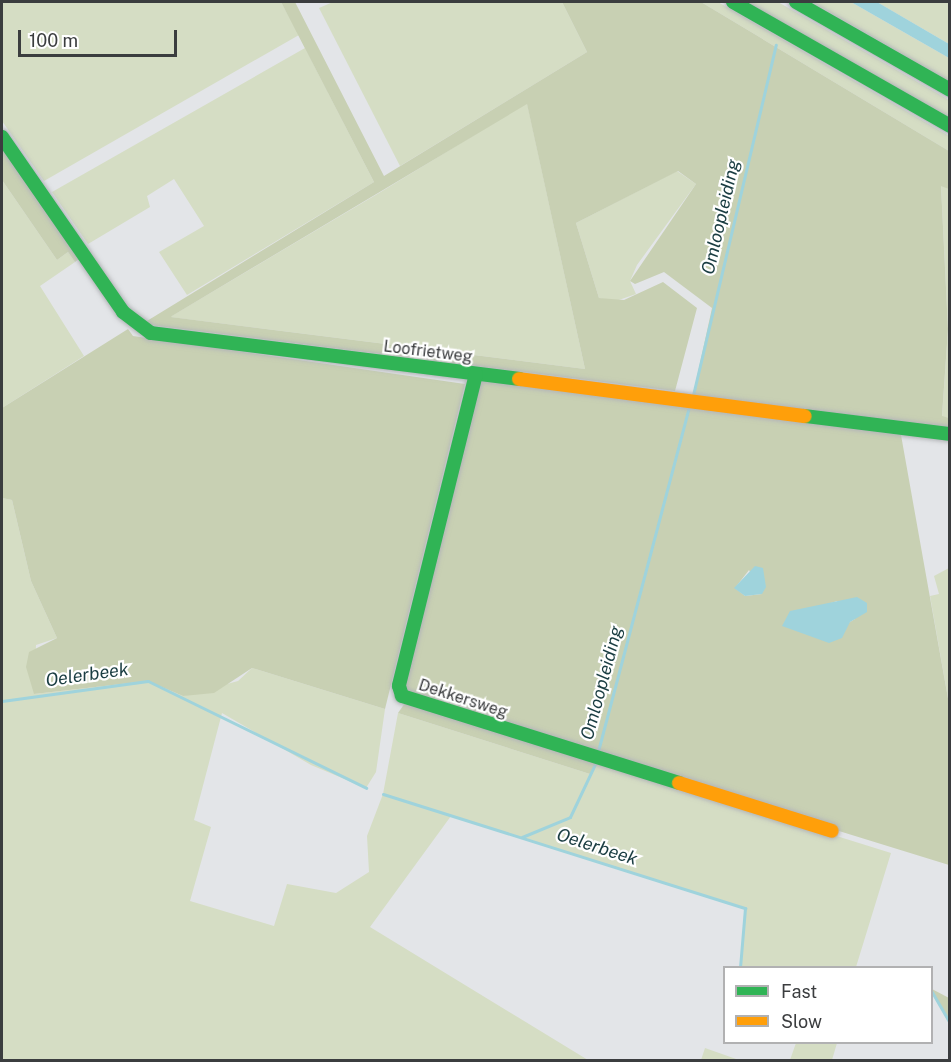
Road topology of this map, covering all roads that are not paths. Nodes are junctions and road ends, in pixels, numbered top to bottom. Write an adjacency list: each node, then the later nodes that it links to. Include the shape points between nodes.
1 (733, 2): 4 (main road)
2 (796, 2): 3 (main road)
3 (950, 90)
4 (950, 126)
5 (2, 137): 6 (main road, Loofrietweg, via 123,312 143,331)
6 (476, 374): 7 (main road, Loofrietweg); 8 (main road, Dekkersweg, via 399,686 402,696)
7 (950, 434)
8 (832, 831)

